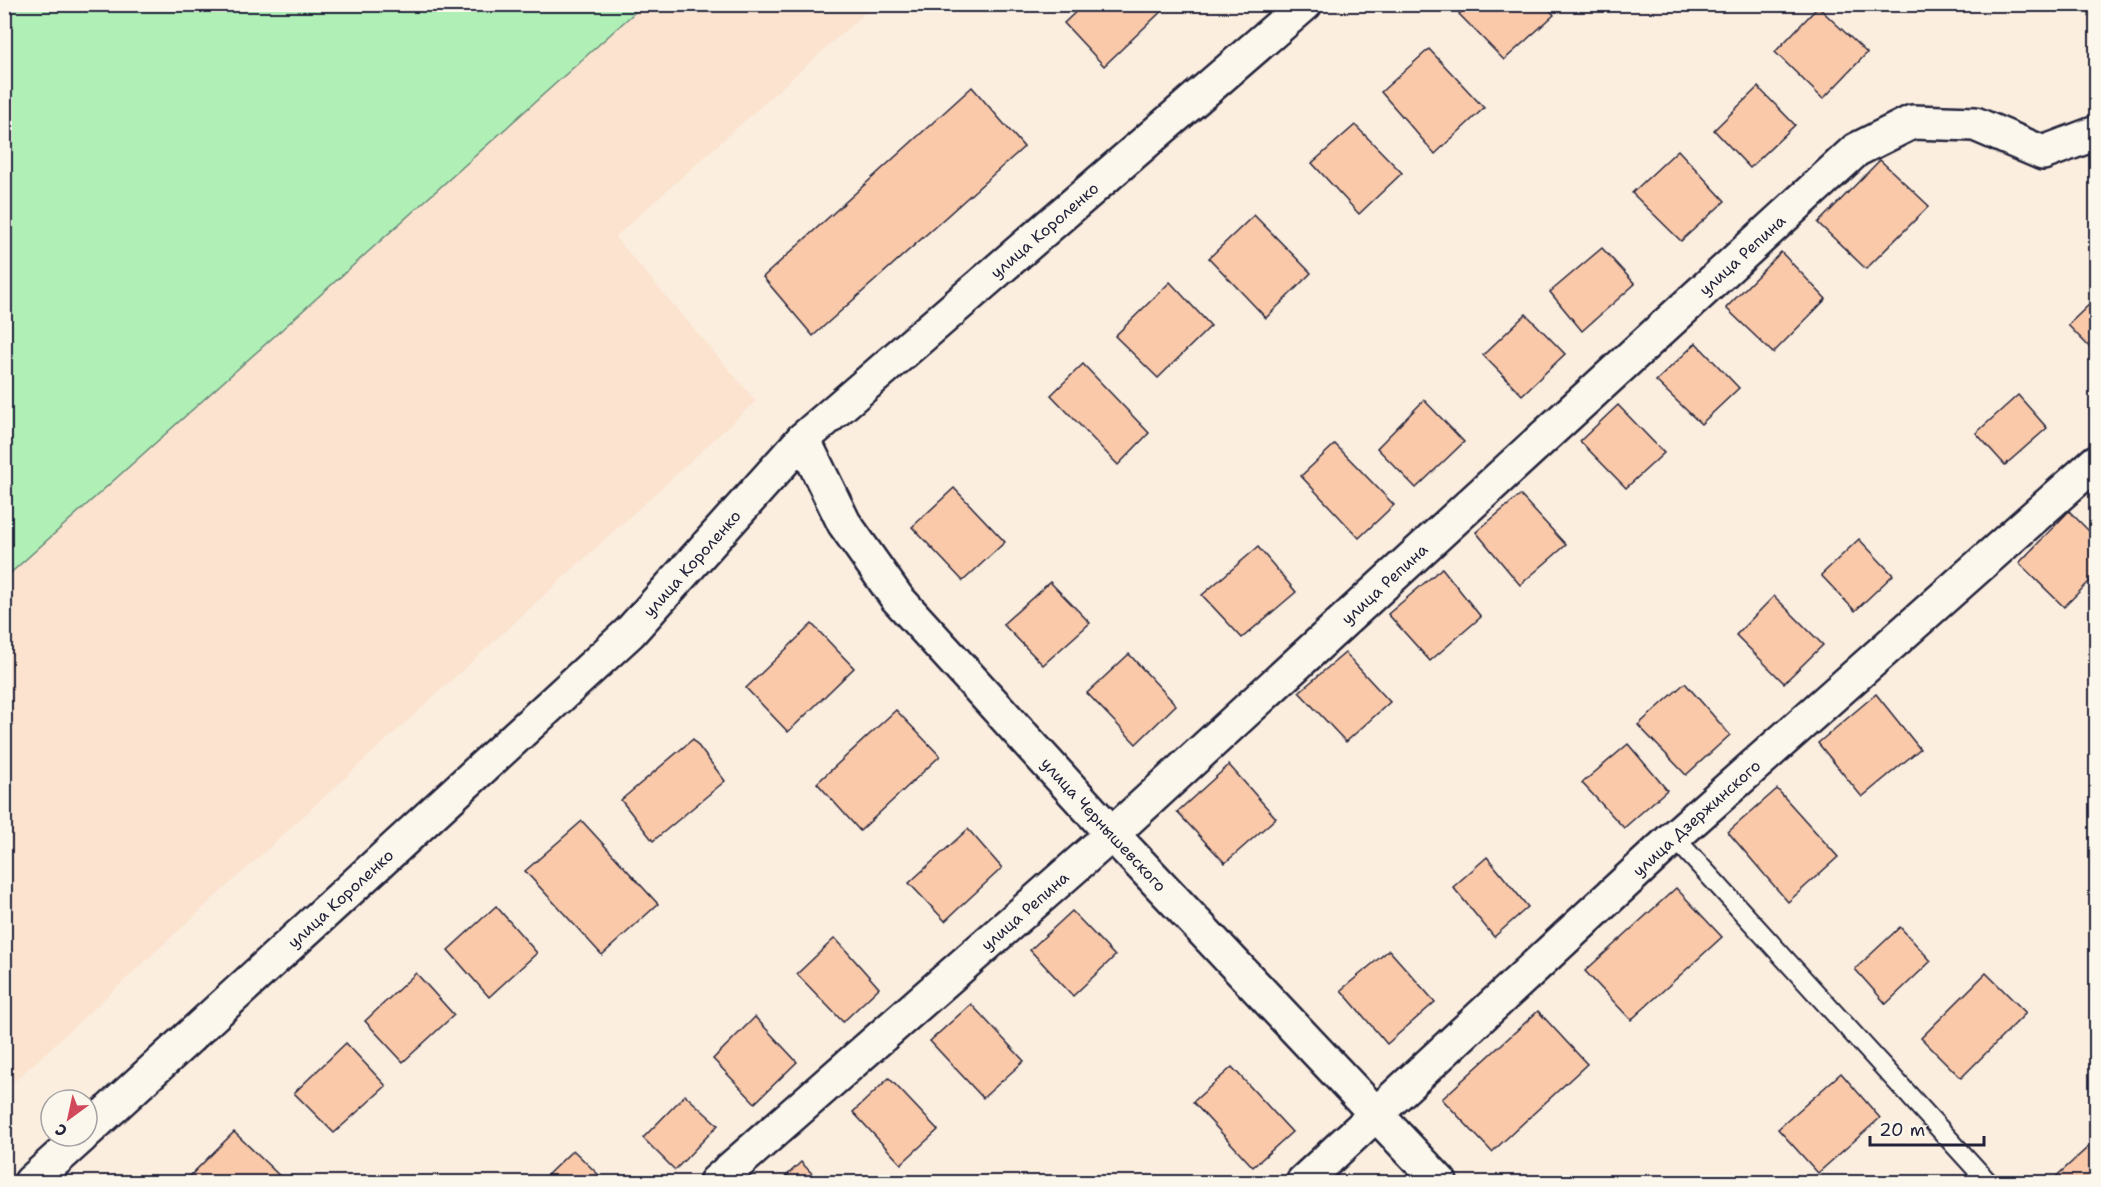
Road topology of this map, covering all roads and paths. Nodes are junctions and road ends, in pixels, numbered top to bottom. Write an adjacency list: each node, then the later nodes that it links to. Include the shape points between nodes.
1 (1305, 4): 3 (street, улица Короленко)
2 (2097, 133): 5 (street, улица Репина, via 2043,153 1975,124 1912,122 1856,150)
3 (803, 439): 5 (street, улица Чернышевского, via 844,523 897,598); 8 (street, улица Короленко, via 630,632)
4 (2097, 462): 6 (street, улица Дзержинского)
5 (1112, 834): 7 (street, улица Чернышевского); 11 (street, улица Репина)
6 (1674, 837): 7 (street, улица Дзержинского); 14 (lane)
7 (1378, 1115): 12 (street, улица Дзержинского); 13 (street, улица Чернышевского)
8 (99, 1120)
9 (69, 1148): 10 (street)
10 (31, 1182)
11 (716, 1182)
12 (1303, 1182)
13 (1440, 1182)
14 (1988, 1182)

